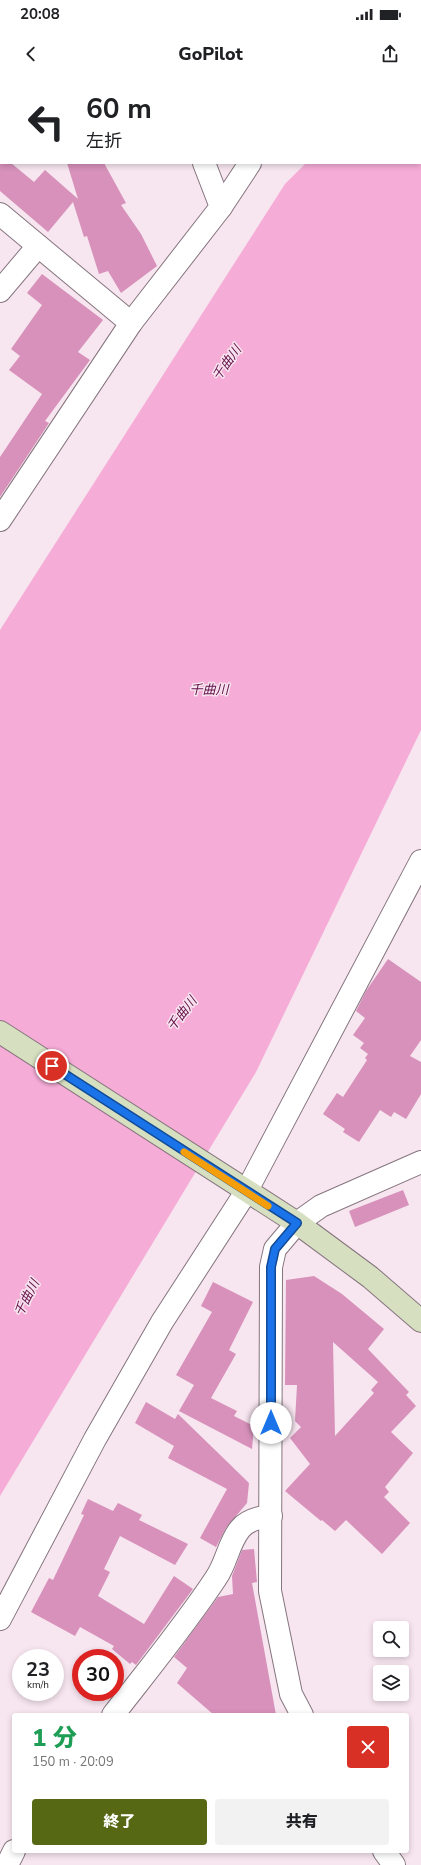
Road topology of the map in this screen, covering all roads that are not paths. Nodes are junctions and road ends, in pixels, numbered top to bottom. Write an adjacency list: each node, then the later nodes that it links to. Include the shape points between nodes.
1 (204, 164): 3 (street)
2 (249, 164): 3 (street)
3 (221, 207): 7 (street)
4 (0, 214): 5 (street)
5 (38, 246): 6 (street); 7 (street)
6 (0, 291)
7 (131, 323): 8 (street)
8 (0, 520)
9 (421, 861): 12 (street)
10 (0, 1032): 12 (main road)
11 (421, 1162): 13 (street, via 320,1206)
12 (246, 1192): 13 (main road); 16 (street, via 162,1322 94,1439)
13 (297, 1223): 14 (main road, via 370,1277); 15 (street, via 275,1249 271,1267)
14 (421, 1321)
15 (271, 1516): 17 (street, via 259,1517 241,1527 216,1578); 18 (street, via 270,1591 291,1694)
16 (0, 1619)
17 (115, 1713)
18 (301, 1713)
19 (13, 1853): 21 (street)
20 (385, 1853): 22 (street)
21 (7, 1865)
22 (394, 1865)

